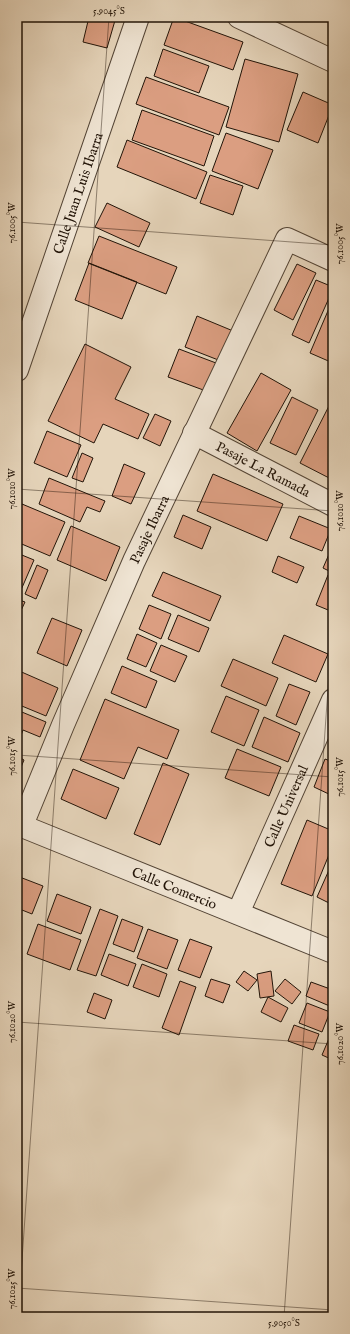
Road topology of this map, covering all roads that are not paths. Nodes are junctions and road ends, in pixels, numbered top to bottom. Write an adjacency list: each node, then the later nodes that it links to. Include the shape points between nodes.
1 (138, 17): 5 (street, Calle Juan Luis Ibarra)
2 (239, 17): 3 (street)
3 (333, 61)
4 (333, 260): 6 (street, Pasaje Ibarra, via 287,239)
5 (17, 370)
6 (194, 432): 7 (street, Pasaje La Ramada); 9 (street, Pasaje Ibarra, via 134,561)
7 (333, 505)
8 (333, 700): 10 (street, Calle Universal)
9 (19, 824): 10 (street, Calle Comercio)
10 (238, 913): 11 (street, Calle Comercio)
11 (333, 952)

